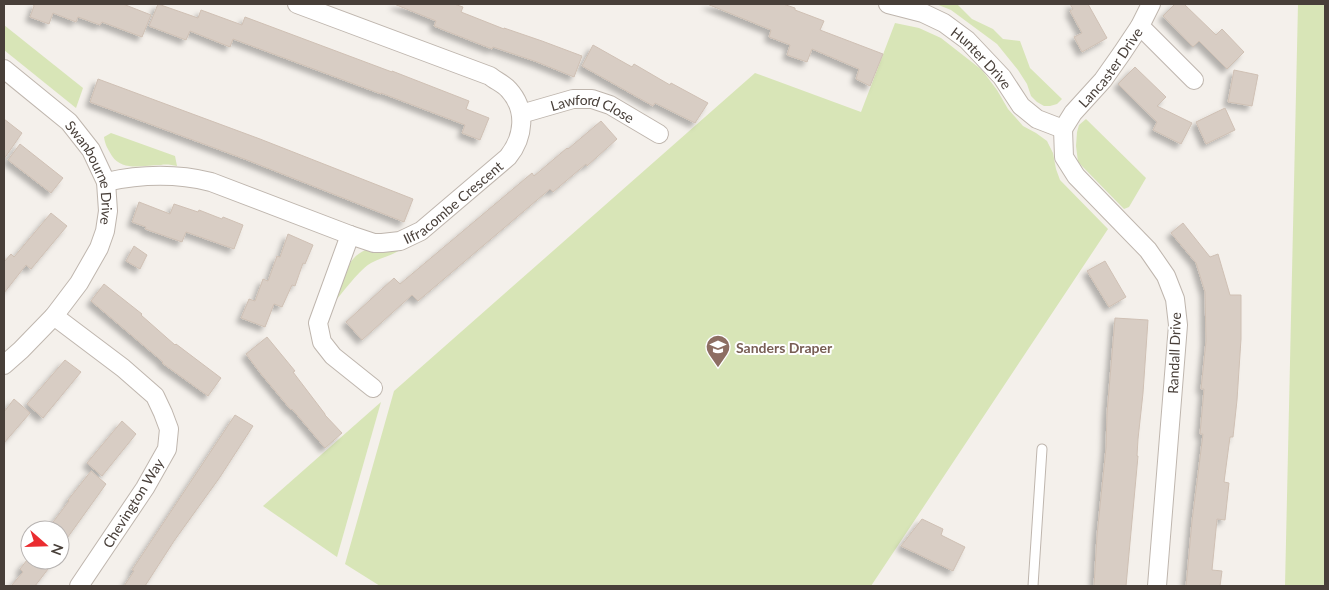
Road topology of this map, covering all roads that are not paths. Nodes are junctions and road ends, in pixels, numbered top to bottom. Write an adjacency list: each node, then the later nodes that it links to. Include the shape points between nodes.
1 (297, 4): 6 (street, via 490,76 509,90)
2 (888, 4): 7 (street, Hunter Drive, via 944,23 966,40 1002,77 1021,106 1037,119)
3 (1144, 11): 5 (street); 7 (street, Lancaster Drive, via 1103,80)
4 (4, 69): 9 (street, Swanbourne Drive, via 69,122 91,150)
5 (1194, 80)
6 (521, 114): 8 (street, Lawford Close, via 573,99 592,99 610,105); 10 (street, Ilfracombe Crescent, via 522,126 508,157 422,231 400,241 382,243)
7 (1063, 129): 17 (street, Randall Drive, via 1064,157 1076,176 1148,250 1166,276 1175,299 1178,325)
8 (659, 134)
9 (106, 182): 10 (street, Ilfracombe Crescent, via 130,177 192,177); 11 (street, Swanbourne Drive, via 108,211 99,248 79,283)
10 (350, 235): 13 (street, via 318,323 322,342 333,356)
11 (54, 316): 12 (street, Swanbourne Drive); 15 (street, Chevington Way, via 155,396 169,429 167,449 145,488)
12 (4, 365)
13 (373, 388)
14 (1042, 449): 16 (lane)
15 (79, 586)
16 (1033, 586)
17 (1157, 586)

